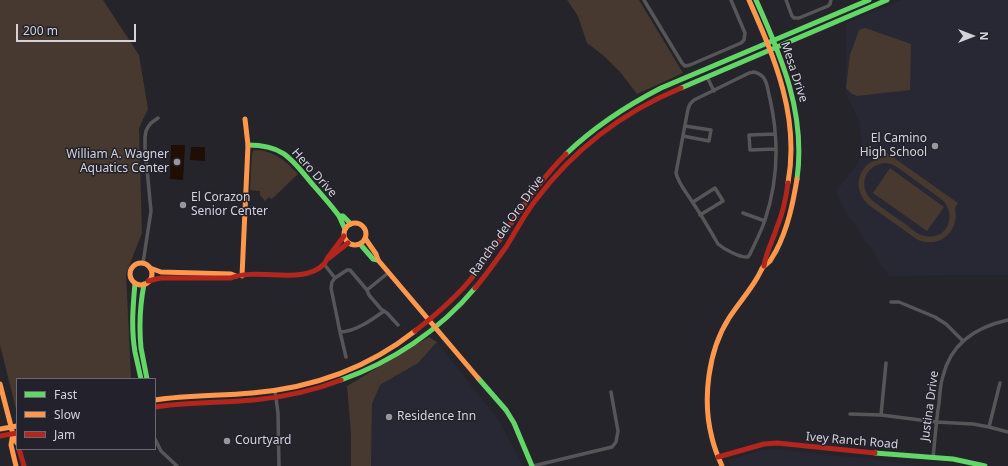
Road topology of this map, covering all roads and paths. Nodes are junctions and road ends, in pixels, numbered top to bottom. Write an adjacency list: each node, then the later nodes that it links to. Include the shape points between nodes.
1 (644, 0): 2 (street, via 685,66 744,40 745,33)
2 (731, 0)
3 (749, 0): 10 (main road, Mesa Drive)
4 (756, 0): 9 (main road, Mesa Drive)
5 (786, 0): 6 (street, via 794,18 828,6)
6 (831, 0)
7 (869, 0): 9 (main road, Rancho del Oro Drive)
8 (887, 0): 11 (main road, Rancho del Oro Drive)
9 (774, 40): 10 (main road, Rancho del Oro Drive); 11 (main road, Mesa Drive)
10 (767, 43): 12 (main road, Mesa Drive); 13 (main road, Rancho del Oro Drive)
11 (777, 47): 12 (main road, Rancho del Oro Drive); 39 (main road, Mesa Drive, via 796,110 798,166 783,235 771,260)
12 (770, 50): 15 (main road, Rancho del Oro Drive); 39 (main road, Mesa Drive, via 780,75 789,112 792,143 786,199)
13 (720, 64): 14 (main road, Rancho del Oro Drive); 15 (main road)
14 (703, 71): 16 (main road, via 700,77); 50 (main road, Rancho del Oro Drive, via 661,88 623,108 573,147 541,181 471,279)
15 (707, 77): 16 (main road, Rancho del Oro Drive); 17 (street)
16 (681, 88): 53 (main road, Rancho del Oro Drive, via 631,113 601,133 572,158 534,202 487,273 456,309)
17 (714, 91): 20 (street, via 690,104); 21 (street, via 749,73 764,76)
18 (158, 118): 38 (street, via 151,122 145,137 151,211)
19 (244, 119): 23 (main road)
20 (685, 126): 22 (street); 22 (street, via 711,130 710,141)
21 (775, 134): 24 (street); 24 (street, via 749,135 749,143 750,150)
22 (683, 136): 25 (street, via 676,173)
23 (248, 145): 28 (main road, Hero Drive, via 266,146 284,153 302,170); 43 (main road)
24 (776, 149): 29 (street, via 773,189)
25 (692, 202): 27 (street); 27 (street, via 715,188 723,201)
26 (743, 212): 29 (street)
27 (700, 215): 29 (street, via 718,244 744,257 750,254)
28 (339, 216): 30 (main road, Hero Drive, via 343,216); 31 (main road, Hero Drive)
29 (765, 221)
30 (352, 224): 31 (main road); 33 (main road, via 362,226)
31 (345, 229): 32 (main road)
32 (344, 236): 34 (main road); 37 (main road)
33 (365, 238): 35 (main road); 36 (main road)
34 (348, 243): 35 (main road); 37 (main road)
35 (360, 244): 36 (main road, via 373,259)
36 (378, 260): 41 (main road)
37 (325, 262): 43 (main road, via 304,275); 44 (street)
38 (143, 263): 40 (main road); 45 (main road, via 136,264 131,269 130,276)
39 (764, 266): 79 (main road, Mesa Drive, via 724,327 714,353 708,391 708,413)
40 (150, 268): 42 (main road, via 161,272); 46 (main road, via 152,274)
41 (388, 273): 47 (street); 50 (main road)
42 (236, 276): 43 (main road); 46 (main road, via 162,278)
43 (242, 276)
44 (335, 278): 47 (street, via 350,270); 54 (street, via 331,288)
45 (134, 282): 46 (main road); 58 (main road, via 133,331)
46 (146, 283): 59 (main road, via 142,293 140,322)
47 (368, 290): 49 (street, via 369,295)
48 (891, 302): 55 (street, via 899,302 935,317)
49 (384, 311): 52 (street); 54 (street, via 350,331)
50 (429, 320): 53 (main road); 62 (main road, Rancho del Oro Drive, via 412,334 358,366 322,379)
51 (1008, 320): 55 (street, Justina Drive, via 975,331)
52 (398, 326)
53 (435, 327): 64 (main road, Rancho del Oro Drive, via 401,351 361,372 311,390); 85 (main road, via 506,410)
54 (340, 332): 56 (street)
55 (963, 341): 69 (street, Justina Drive, via 952,353 942,376)
56 (346, 357)
57 (886, 363): 68 (street)
58 (141, 378)
59 (147, 378)
60 (1000, 383): 72 (street)
61 (0, 384): 71 (main road)
62 (275, 390): 64 (street); 65 (main road, Rancho del Oro Drive)
63 (611, 392): 85 (street, via 618,432 612,447)
64 (276, 397): 66 (main road, Rancho del Oro Drive); 84 (street)
65 (156, 400)
66 (156, 407)
67 (850, 414): 68 (street)
68 (881, 415): 69 (street)
69 (936, 422): 72 (street); 80 (street, Justina Drive)
70 (16, 426): 71 (main road)
71 (11, 427): 73 (main road); 75 (main road)
72 (989, 427): 74 (street)
73 (0, 429)
74 (1008, 432)
75 (15, 434): 76 (main road); 81 (main road, via 11,444)
76 (0, 436)
77 (156, 441): 83 (street, via 161,450)
78 (19, 450): 82 (main road)
79 (718, 457): 80 (main road, Ivey Ranch Road, via 764,444 777,443); 86 (main road, Mesa Drive)
80 (933, 458): 87 (main road, Ivey Ranch Road, via 953,459)
81 (16, 466)
82 (24, 466)
83 (177, 466)
84 (279, 466)
85 (532, 466)
86 (722, 466)
87 (985, 466)

